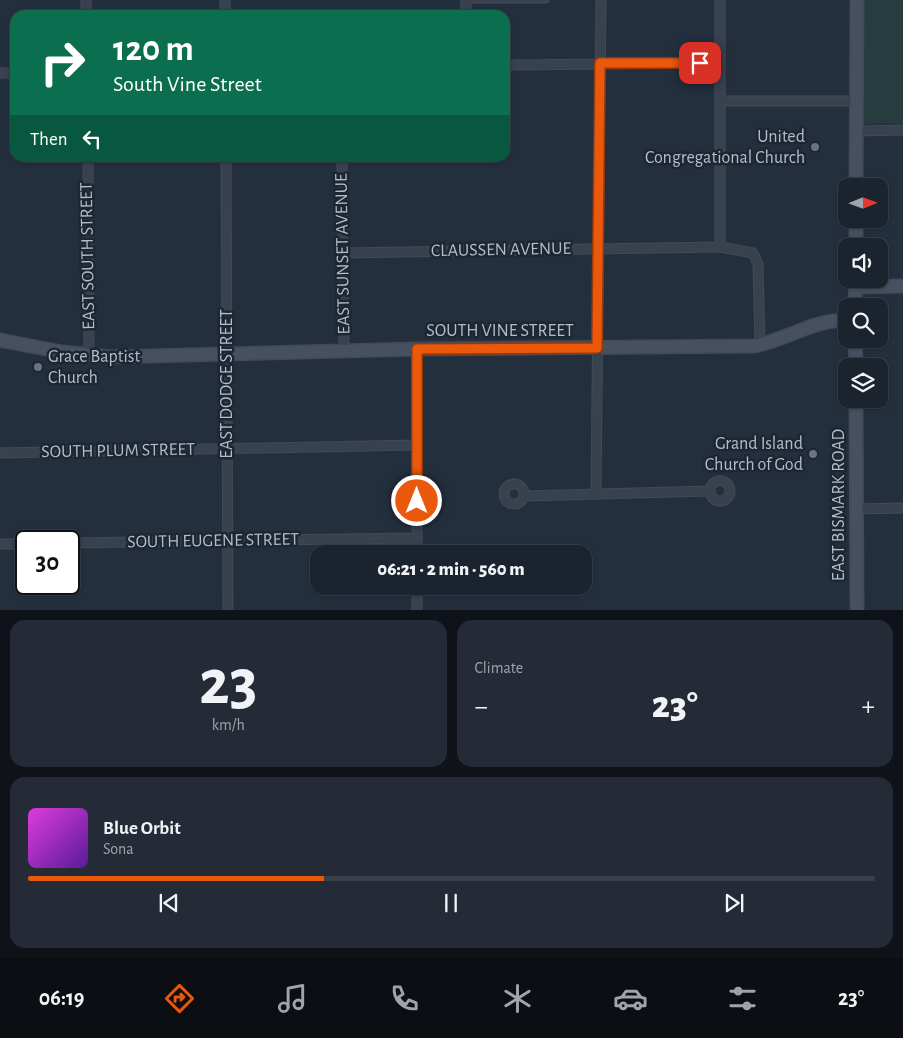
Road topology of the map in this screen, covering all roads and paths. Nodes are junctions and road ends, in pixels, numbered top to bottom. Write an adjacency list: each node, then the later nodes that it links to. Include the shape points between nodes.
1 (466, 0): 2 (lane)
2 (546, 0)
3 (601, 0): 6 (street)
4 (720, 0): 7 (street)
5 (856, 0): 10 (street)
6 (600, 63): 7 (street); 8 (street); 18 (street)
7 (720, 63): 9 (street)
8 (510, 64)
9 (720, 101): 10 (street); 17 (street)
10 (856, 101): 12 (street)
11 (903, 130): 12 (street)
12 (856, 131): 16 (street)
13 (88, 162): 29 (street, EAST SOUTH STREET)
14 (226, 162): 28 (street, EAST DODGE STREET)
15 (342, 162): 19 (street, EAST SUNSET AVENUE)
16 (856, 178)
17 (720, 247): 18 (street, CLAUSSEN AVENUE); 24 (street, CLAUSSEN AVENUE, via 753,253 758,264)
18 (597, 249): 19 (street, CLAUSSEN AVENUE); 25 (street)
19 (343, 253): 27 (street, EAST SUNSET AVENUE)
20 (888, 285): 21 (street)
21 (903, 286)
22 (838, 321): 24 (street, SOUTH VINE STREET, via 812,325)
23 (0, 340): 29 (street, SOUTH VINE STREET)
24 (760, 345): 25 (street, SOUTH VINE STREET)
25 (597, 348): 26 (street, SOUTH VINE STREET); 35 (street)
26 (417, 349): 27 (street, SOUTH VINE STREET); 31 (street)
27 (344, 351): 28 (street, SOUTH VINE STREET)
28 (227, 354): 29 (street, SOUTH VINE STREET); 32 (street, EAST DODGE STREET)
29 (89, 355)
30 (856, 408): 38 (street, EAST BISMARK ROAD)
31 (417, 445): 32 (street, SOUTH PLUM STREET); 39 (street)
32 (227, 449): 33 (street, SOUTH PLUM STREET); 40 (street, EAST DODGE STREET)
33 (0, 453)
34 (709, 491): 35 (street)
35 (596, 494): 36 (street)
36 (524, 496)
37 (903, 508): 38 (street)
38 (856, 509): 48 (street, EAST BISMARK ROAD)
39 (417, 538): 40 (street, SOUTH EUGENE STREET); 44 (street)
40 (228, 541): 41 (street, SOUTH EUGENE STREET); 46 (street, EAST DODGE STREET)
41 (80, 543)
42 (0, 544): 43 (street)
43 (15, 544)
44 (417, 545)
45 (417, 595): 47 (street)
46 (228, 610)
47 (417, 610)
48 (857, 610)

